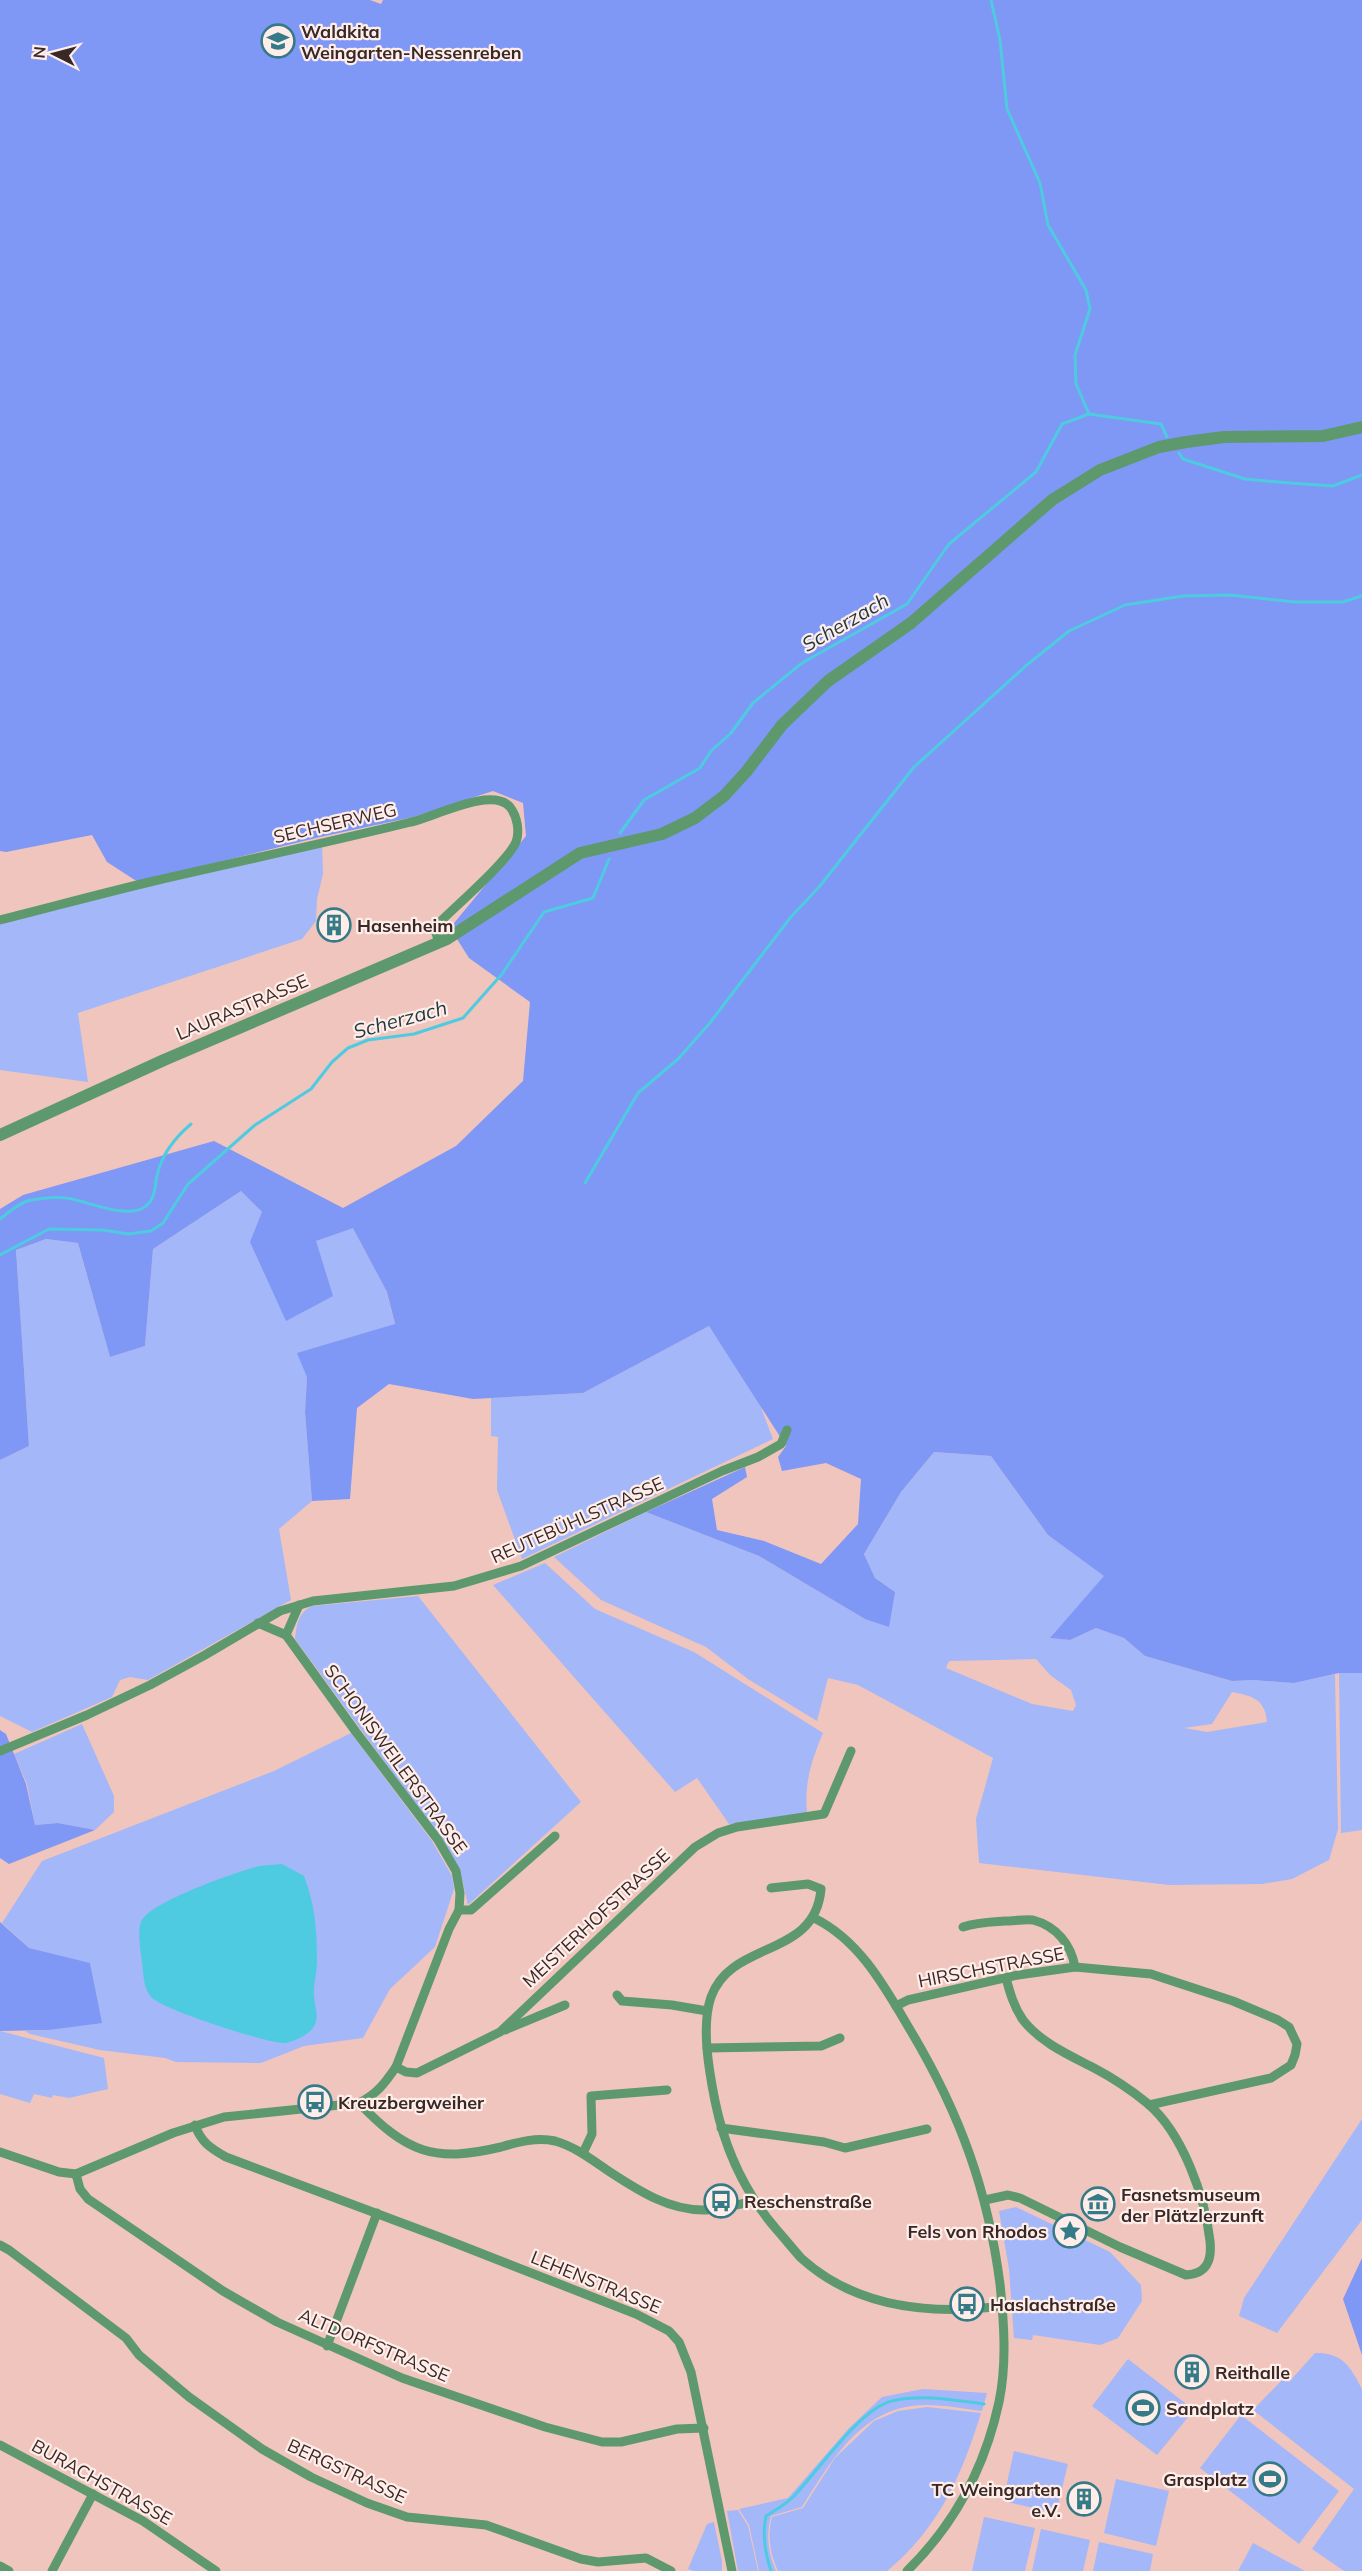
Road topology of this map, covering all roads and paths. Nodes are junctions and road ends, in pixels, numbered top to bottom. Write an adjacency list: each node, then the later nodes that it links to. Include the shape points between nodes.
1 (1362, 427): 3 (street, LAURASTRASSE, via 1323,436 1224,437 1186,442 1159,447 1100,470 1052,500 911,623 828,681 782,725 724,796 695,818 662,834 580,853)
2 (0, 920): 3 (street, SECHSERWEG, via 414,821 484,799 499,800 509,806 515,818 516,842 441,921 436,933)
3 (439, 943): 4 (street, LAURASTRASSE)
4 (0, 1135)
5 (787, 1430): 6 (street, REUTEBÜHLSTRASSE, via 781,1444 758,1457 521,1566 454,1586)
6 (299, 1605): 7 (street, REUTEBÜHLSTRASSE); 8 (street)
7 (258, 1623): 8 (street); 9 (street, REUTEBÜHLSTRASSE, via 150,1684)
8 (286, 1635): 13 (street, SCHONISWEILERSTRASSE, via 438,1840 456,1871)
9 (0, 1751)
10 (851, 1751): 22 (street, MEISTERHOFSTRASSE, via 824,1814 737,1827 695,1847)
11 (555, 1836): 13 (street, via 471,1910)
12 (771, 1888): 14 (street, via 808,1884 821,1889)
13 (459, 1910): 25 (street, SCHONISWEILERSTRASSE)
14 (814, 1918): 20 (street, via 843,1935 864,1957); 21 (street, via 794,1937 733,1967 717,1984)
15 (963, 1927): 16 (street, via 976,1922 1032,1920 1050,1927 1064,1939)
16 (1075, 1967): 17 (street, HIRSCHSTRASSE); 28 (street, HIRSCHSTRASSE, via 1152,1974 1278,2020 1294,2034 1295,2055 1282,2073)
17 (1006, 1978): 20 (street, HIRSCHSTRASSE); 28 (street, via 1023,2020 1044,2040)
18 (617, 1995): 21 (street, via 622,2001)
19 (565, 2005): 22 (street, MEISTERHOFSTRASSE)
20 (896, 2006): 35 (street, via 928,2059 959,2123)
21 (707, 2012): 24 (street)
22 (500, 2032): 25 (street, MEISTERHOFSTRASSE, via 417,2073)
23 (840, 2038): 24 (street, via 820,2046)
24 (707, 2048): 30 (street)
25 (396, 2067): 27 (street, SCHONISWEILERSTRASSE, via 373,2096)
26 (668, 2090): 33 (street, via 591,2096 592,2134)
27 (359, 2103): 29 (street, SCHONISWEILERSTRASSE, via 224,2117); 33 (street, via 393,2135 432,2152 453,2155 536,2140 560,2143)
28 (1149, 2105): 35 (street, via 1188,2162 1201,2197 1211,2256 1206,2268 1194,2275 1120,2247 1020,2198 1008,2195)
29 (195, 2125): 34 (street, SCHONISWEILERSTRASSE); 37 (street, LEHENSTRASSE, via 200,2138 226,2157)
30 (721, 2128): 31 (street, via 844,2148); 36 (street, via 733,2164)
31 (927, 2129)
32 (0, 2152): 34 (street)
33 (583, 2153): 36 (street, via 632,2187 672,2207 703,2210)
34 (76, 2174): 40 (street, ALTDORFSTRASSE, via 80,2189 98,2205 223,2291)
35 (985, 2200): 39 (street)
36 (755, 2201): 39 (street, via 801,2257 847,2288 877,2300 934,2310)
37 (377, 2213): 40 (street); 41 (street, LEHENSTRASSE, via 626,2310 669,2331 686,2355)
38 (0, 2245): 48 (street, BERGSTRASSE, via 126,2337 139,2355 189,2397 262,2449 311,2477 407,2517 486,2525 581,2559 598,2562 646,2558)
39 (1002, 2306): 50 (street, via 1000,2399 981,2465 945,2528)
40 (327, 2346): 41 (street, ALTDORFSTRASSE, via 402,2378 586,2438 621,2442 677,2429)
41 (704, 2428): 49 (street, LEHENSTRASSE)
42 (0, 2445): 43 (street, BURACHSTRASSE)
43 (93, 2494): 46 (street); 47 (street, BURACHSTRASSE, via 143,2521)
44 (0, 2566): 45 (street)
45 (9, 2571)
46 (52, 2571)
47 (216, 2571)
48 (671, 2571)
49 (732, 2571)
50 (908, 2571)

